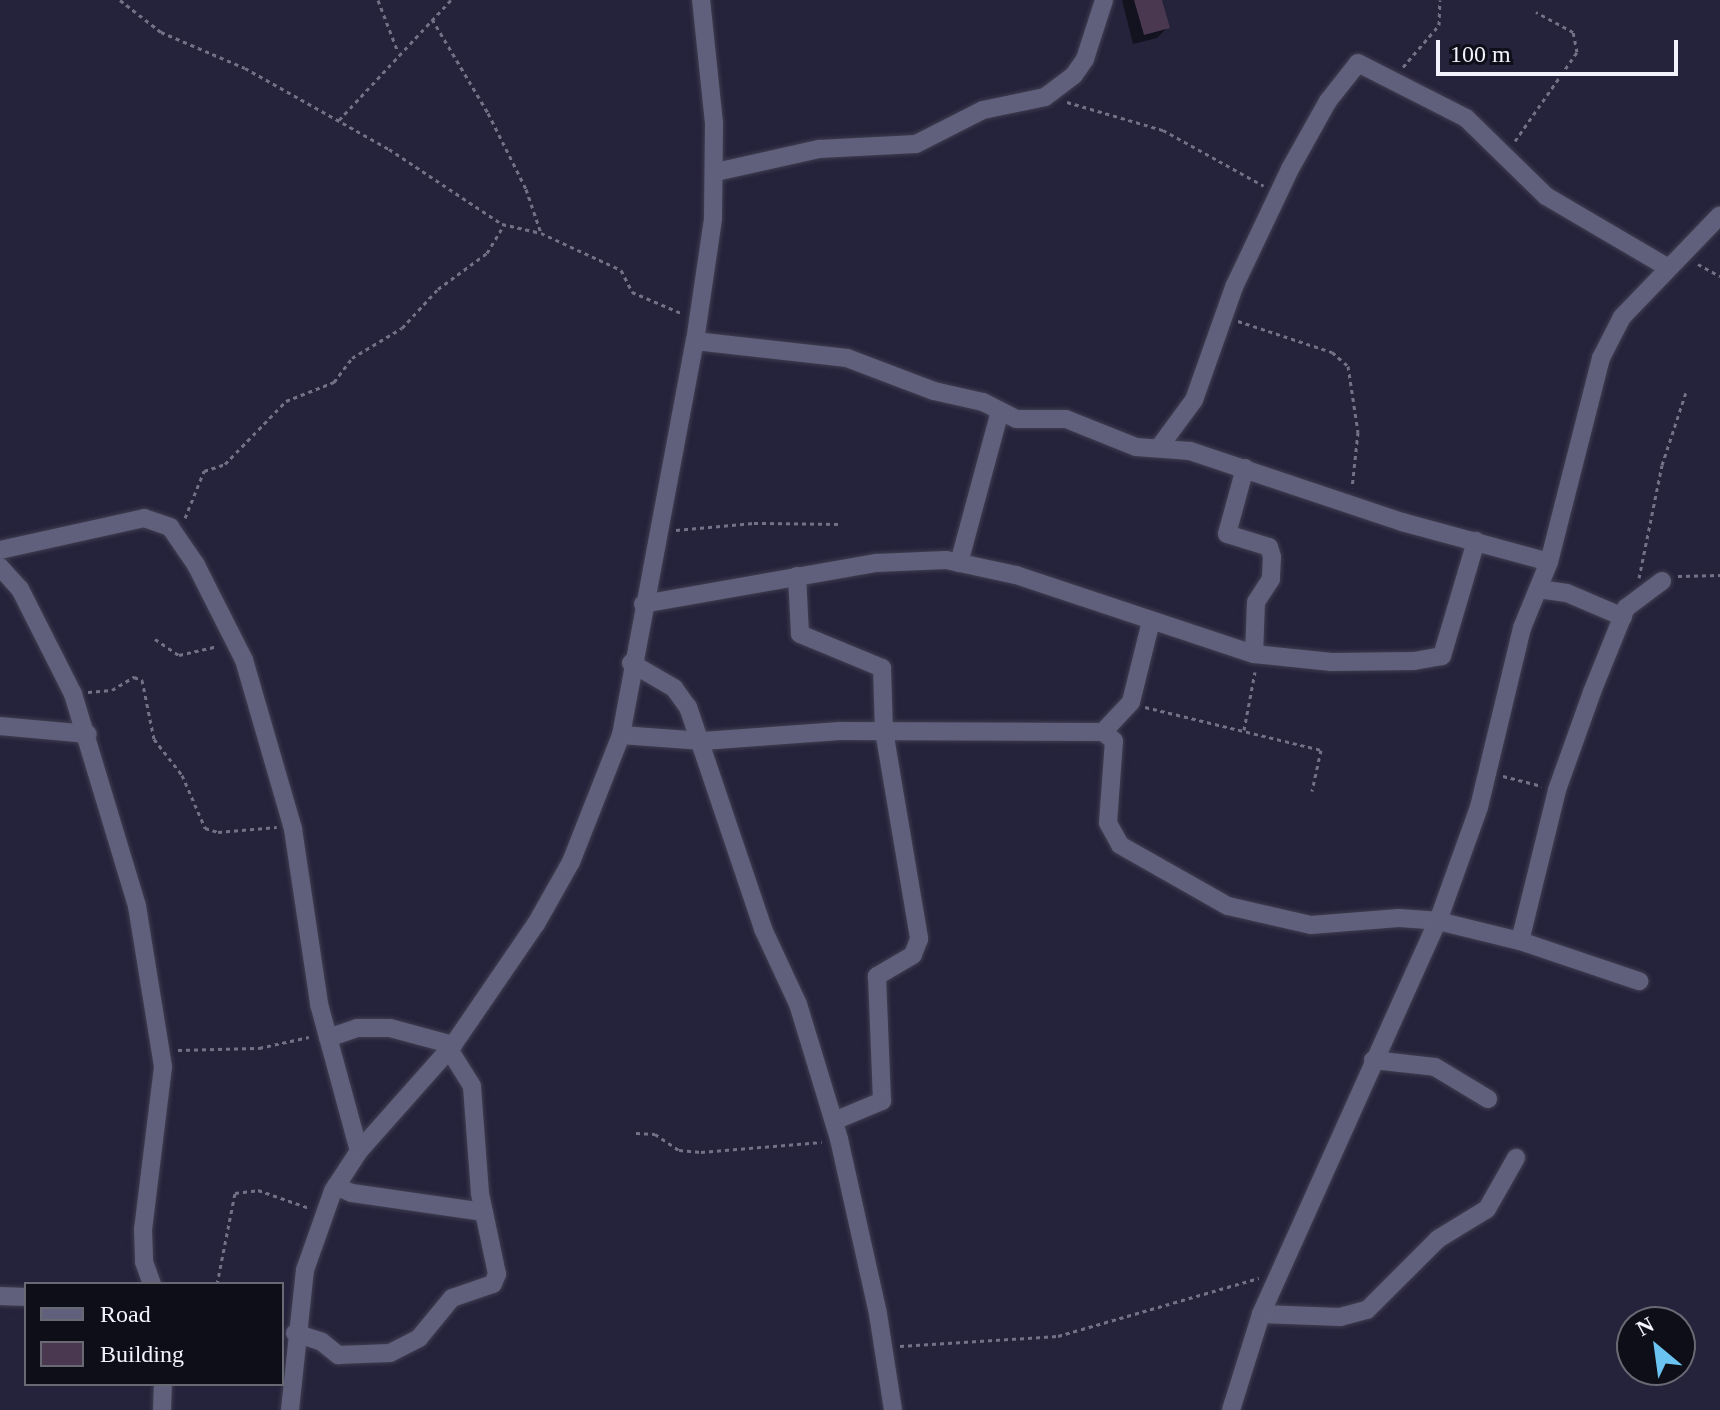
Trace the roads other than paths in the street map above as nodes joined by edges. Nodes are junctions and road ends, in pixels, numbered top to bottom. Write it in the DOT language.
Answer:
graph roads {
  1 [pos="701,0"];
  2 [pos="1104,0"];
  3 [pos="716,172"];
  4 [pos="1720,215"];
  5 [pos="1667,267"];
  6 [pos="697,332"];
  7 [pos="1000,411"];
  8 [pos="1160,446"];
  9 [pos="1245,468"];
  10 [pos="1476,541"];
  11 [pos="9,548"];
  12 [pos="1549,562"];
  13 [pos="959,563"];
  14 [pos="5,571"];
  15 [pos="797,576"];
  16 [pos="1662,581"];
  17 [pos="1538,589"];
  18 [pos="643,604"];
  19 [pos="1623,617"];
  20 [pos="1151,621"];
  21 [pos="1254,654"];
  22 [pos="631,663"];
  23 [pos="0,726"];
  24 [pos="884,731"];
  25 [pos="1103,732"];
  26 [pos="88,734"];
  27 [pos="621,735"];
  28 [pos="703,741"];
  29 [pos="1438,921"];
  30 [pos="1520,941"];
  31 [pos="1639,981"];
  32 [pos="328,1036"];
  33 [pos="451,1047"];
  34 [pos="1373,1060"];
  35 [pos="1488,1099"];
  36 [pos="836,1130"];
  37 [pos="359,1151"];
  38 [pos="1516,1158"];
  39 [pos="336,1186"];
  40 [pos="484,1212"];
  41 [pos="151,1282"];
  42 [pos="0,1296"];
  43 [pos="24,1297"];
  44 [pos="291,1303"];
  45 [pos="1261,1314"];
  46 [pos="295,1333"];
  47 [pos="163,1386"];
  48 [pos="162,1410"];
  49 [pos="290,1410"];
  50 [pos="893,1410"];
  51 [pos="1231,1410"];
  1 -- 3 [label="street"];
  2 -- 3 [label="street"];
  3 -- 6 [label="street"];
  4 -- 5 [label="street"];
  5 -- 8 [label="street"];
  5 -- 12 [label="street"];
  6 -- 7 [label="street"];
  6 -- 18 [label="street"];
  7 -- 8 [label="street"];
  7 -- 13 [label="street"];
  8 -- 9 [label="street"];
  9 -- 10 [label="street"];
  9 -- 21 [label="street"];
  10 -- 12 [label="street"];
  10 -- 21 [label="street"];
  11 -- 14 [label="street"];
  11 -- 32 [label="street"];
  12 -- 17 [label="street"];
  13 -- 15 [label="street"];
  13 -- 20 [label="street"];
  14 -- 26 [label="street"];
  15 -- 18 [label="street"];
  15 -- 24 [label="street"];
  16 -- 19 [label="street"];
  17 -- 19 [label="street"];
  17 -- 29 [label="street"];
  18 -- 22 [label="street"];
  19 -- 30 [label="street"];
  20 -- 21 [label="street"];
  20 -- 25 [label="street"];
  22 -- 27 [label="street"];
  22 -- 28 [label="street"];
  23 -- 26 [label="street"];
  24 -- 25 [label="street"];
  24 -- 28 [label="street"];
  24 -- 36 [label="street"];
  25 -- 29 [label="street"];
  26 -- 41 [label="street"];
  27 -- 28 [label="street"];
  27 -- 33 [label="street"];
  28 -- 36 [label="street"];
  29 -- 30 [label="street"];
  29 -- 34 [label="street"];
  30 -- 31 [label="street"];
  32 -- 33 [label="street"];
  32 -- 37 [label="street"];
  33 -- 37 [label="street"];
  33 -- 40 [label="street"];
  34 -- 35 [label="street"];
  34 -- 45 [label="street"];
  36 -- 50 [label="street"];
  37 -- 39 [label="street"];
  38 -- 45 [label="street"];
  39 -- 40 [label="street"];
  39 -- 44 [label="street"];
  40 -- 46 [label="street"];
  42 -- 43 [label="street"];
  44 -- 46 [label="street"];
  45 -- 51 [label="street"];
  46 -- 49 [label="street"];
  47 -- 48 [label="street"];
}
